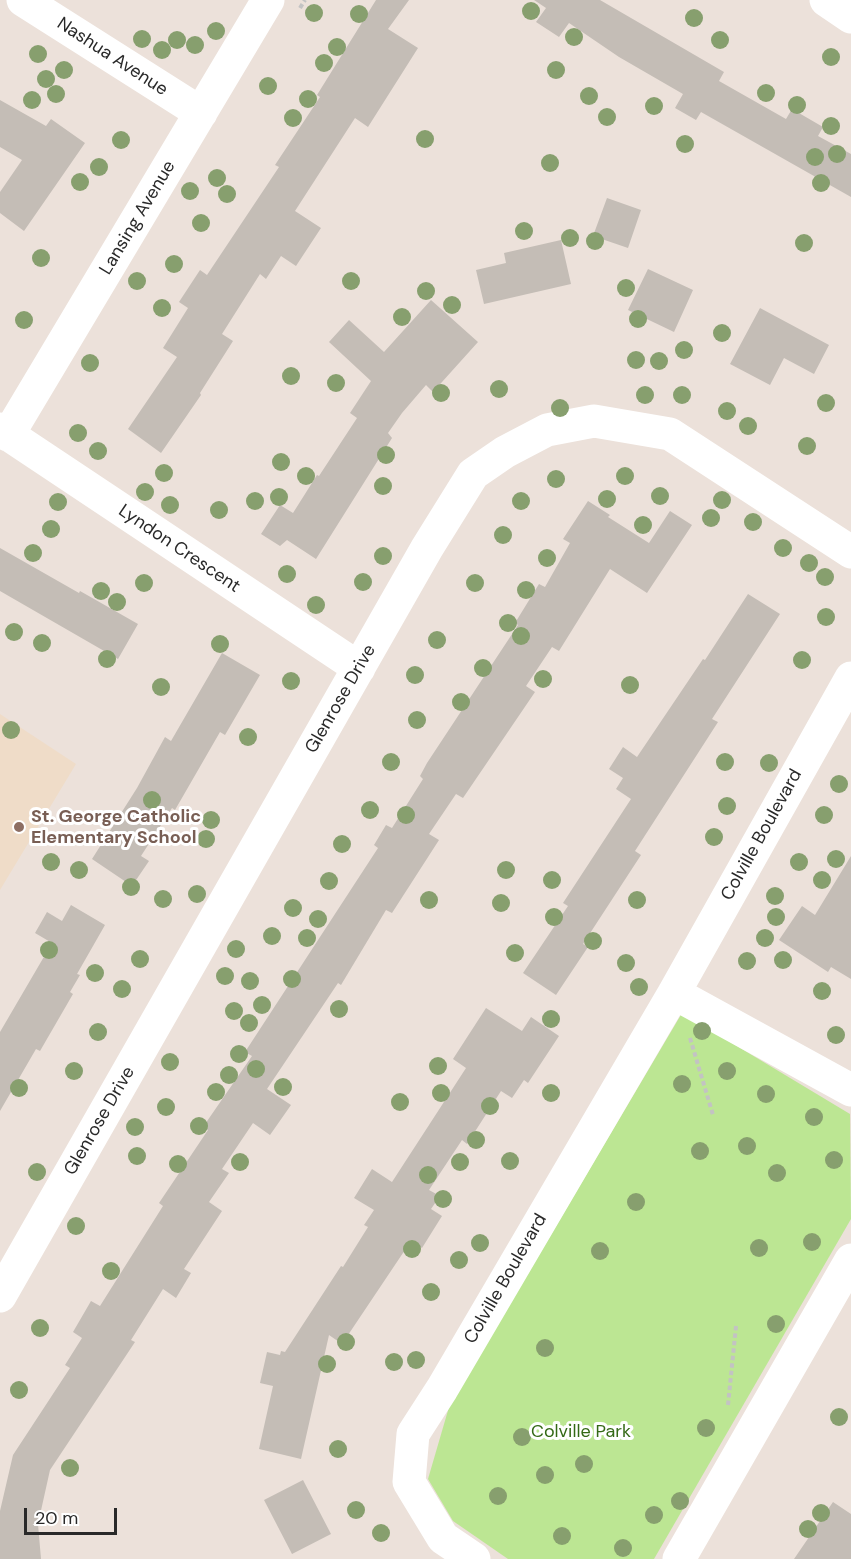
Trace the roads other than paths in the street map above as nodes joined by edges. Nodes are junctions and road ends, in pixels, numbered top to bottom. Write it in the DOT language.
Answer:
graph roads {
  1 [pos="23,0"];
  2 [pos="268,0"];
  3 [pos="826,0"];
  4 [pos="851,17"];
  5 [pos="201,113"];
  6 [pos="4,432"];
  7 [pos="851,552"];
  8 [pos="359,668"];
  9 [pos="851,678"];
  10 [pos="674,993"];
  11 [pos="851,1090"];
  12 [pos="851,1260"];
  13 [pos="0,1296"];
  14 [pos="474,1559"];
  15 [pos="679,1559"];
  1 -- 5 [label="street, Nashua Avenue"];
  2 -- 5 [label="street, Lansing Avenue"];
  3 -- 4 [label="street"];
  5 -- 6 [label="street, Lansing Avenue"];
  6 -- 8 [label="street, Lyndon Crescent"];
  7 -- 8 [label="street, Glenrose Drive"];
  8 -- 13 [label="street, Glenrose Drive"];
  9 -- 10 [label="street, Colville Boulevard"];
  10 -- 11 [label="street"];
  10 -- 14 [label="street, Colville Boulevard"];
  12 -- 15 [label="street"];
}
